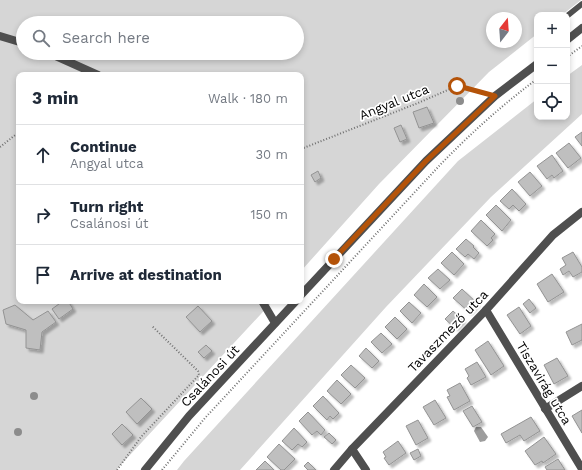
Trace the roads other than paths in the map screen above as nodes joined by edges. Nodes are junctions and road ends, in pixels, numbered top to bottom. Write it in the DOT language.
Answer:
graph roads {
  1 [pos="582,4"];
  2 [pos="570,14"];
  3 [pos="582,28"];
  4 [pos="0,36"];
  5 [pos="570,38"];
  6 [pos="16,41"];
  7 [pos="64,60"];
  8 [pos="534,66"];
  9 [pos="91,72"];
  10 [pos="582,212"];
  11 [pos="304,292"];
  12 [pos="264,304"];
  13 [pos="293,304"];
  14 [pos="486,310"];
  15 [pos="276,323"];
  16 [pos="582,386"];
  17 [pos="545,408"];
  18 [pos="352,449"];
  19 [pos="582,469"];
  20 [pos="145,470"];
  21 [pos="334,470"];
  22 [pos="366,470"];
  1 -- 2 [label="lane"];
  3 -- 5 [label="street"];
  4 -- 6 [label="street"];
  7 -- 9 [label="street"];
  8 -- 11 [label="street"];
  10 -- 14 [label="street, Tavaszmező utca"];
  12 -- 15 [label="street"];
  13 -- 15 [label="street, Csalánosi út"];
  14 -- 17 [label="street, Tiszavirág utca"];
  14 -- 18 [label="street, Tavaszmező utca"];
  15 -- 20 [label="street, Csalánosi út"];
  16 -- 17 [label="street"];
  17 -- 19 [label="street, Tiszavirág utca"];
  18 -- 21 [label="street, Tavaszmező utca"];
  18 -- 22 [label="street"];
}
